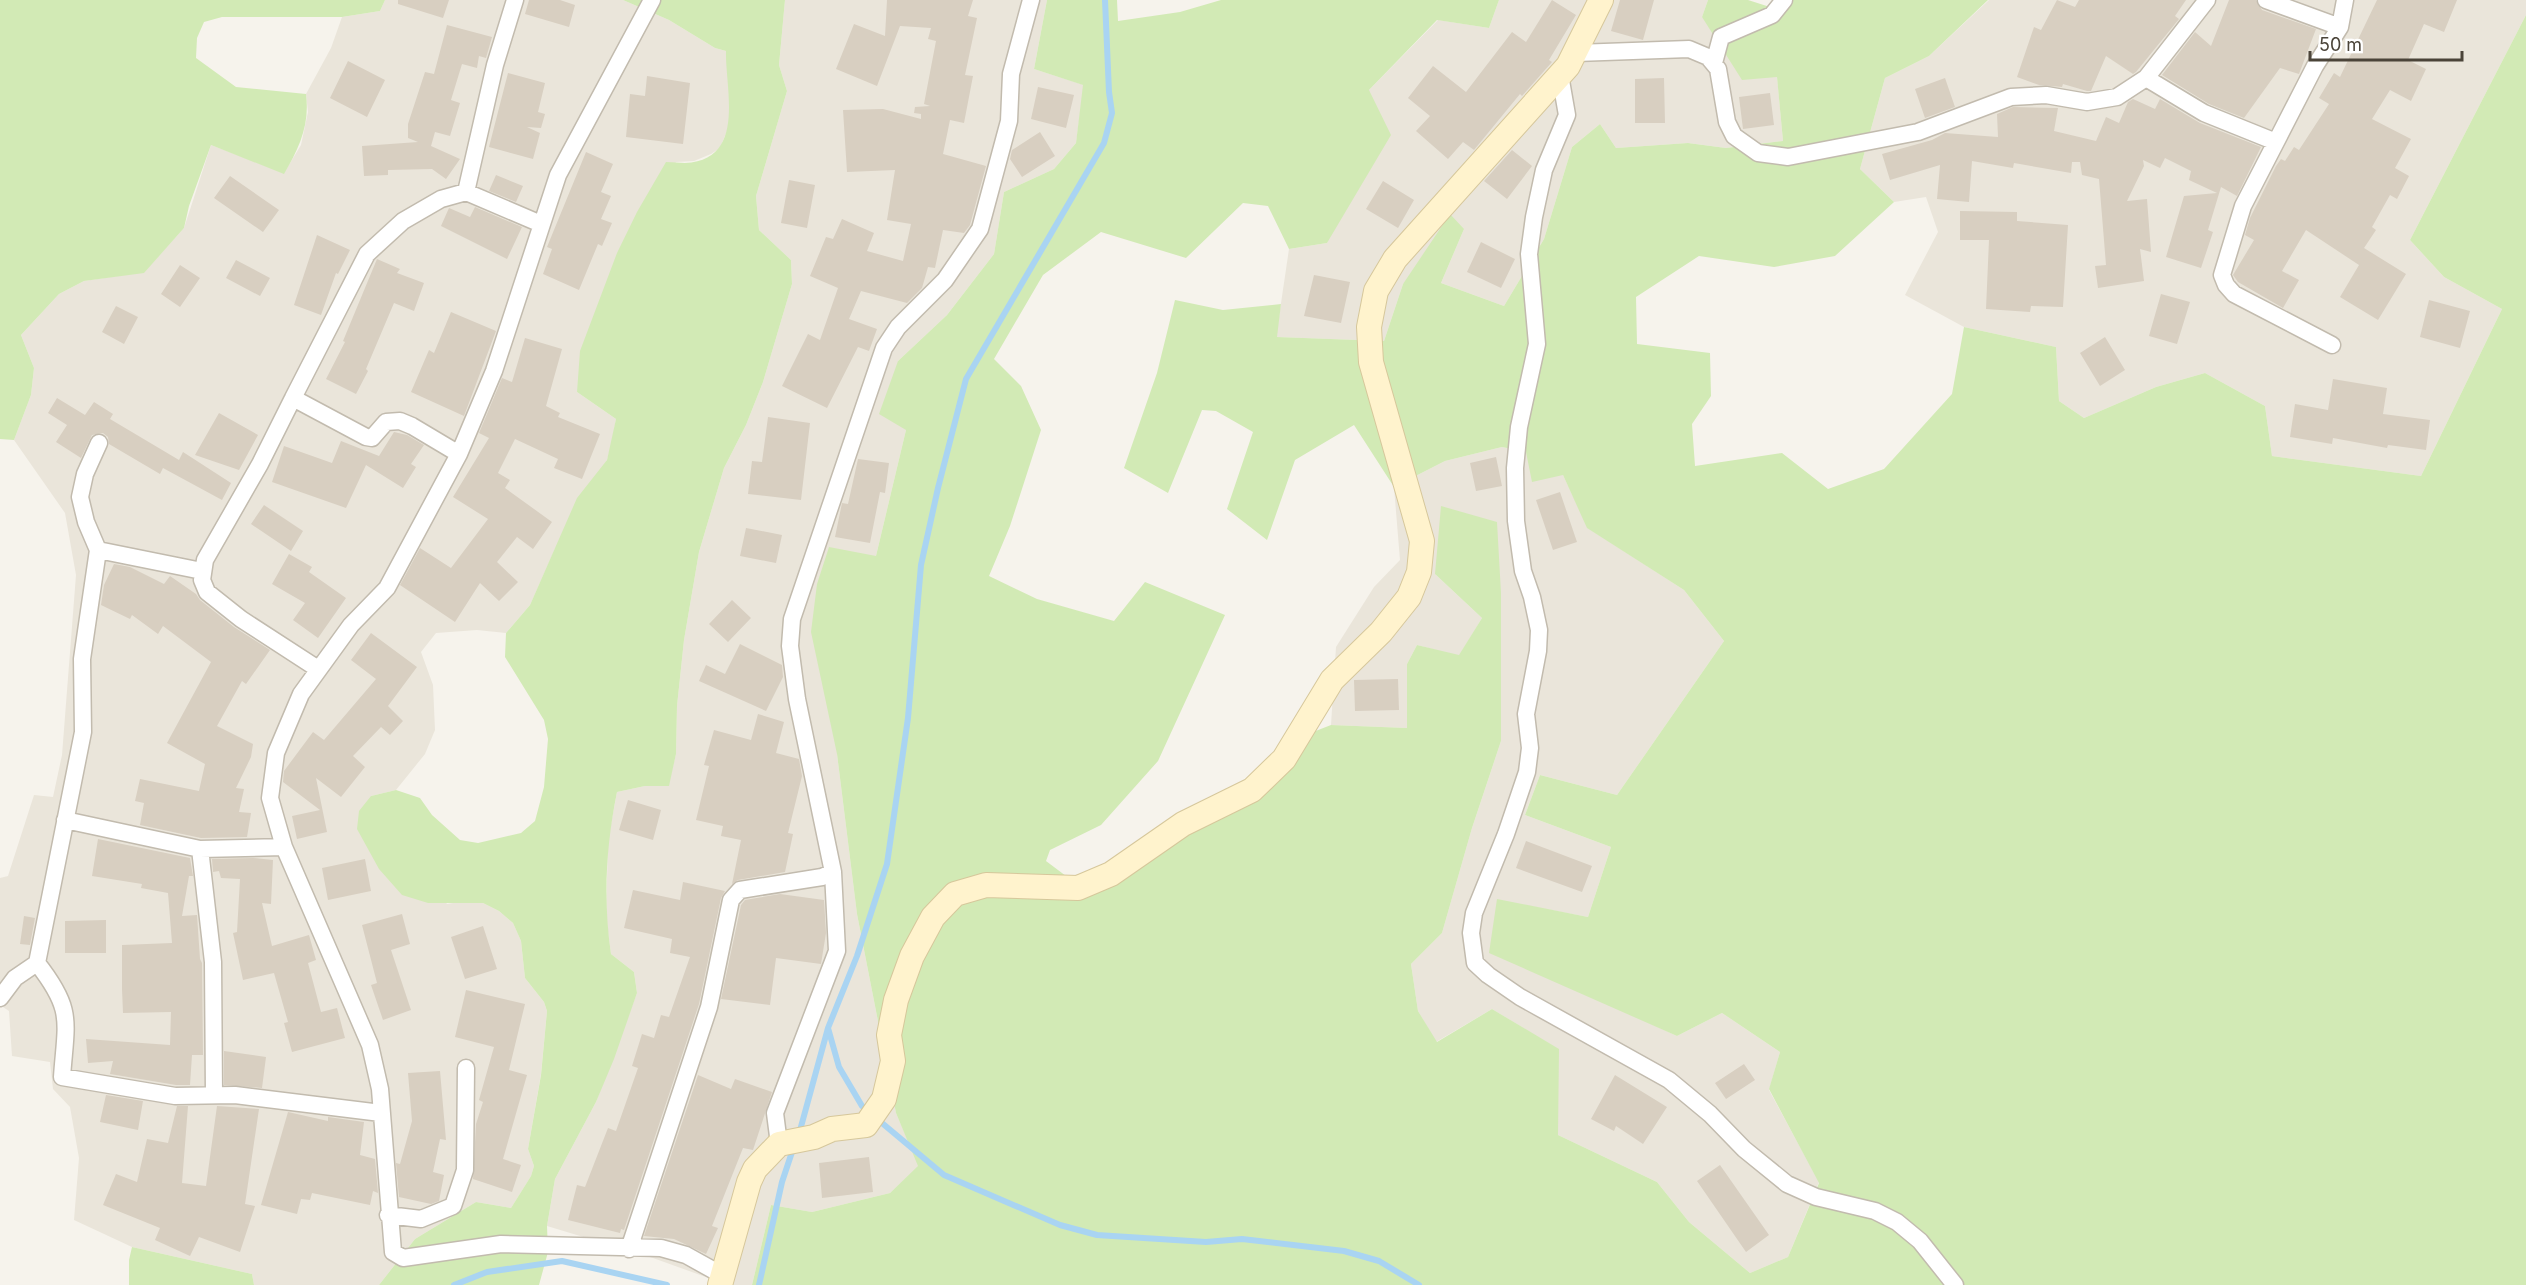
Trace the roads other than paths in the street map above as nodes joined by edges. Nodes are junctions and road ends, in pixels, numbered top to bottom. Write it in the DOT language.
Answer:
graph roads {
  1 [pos="515,0"];
  2 [pos="652,0"];
  3 [pos="1031,0"];
  4 [pos="1601,0"];
  5 [pos="1784,0"];
  6 [pos="2207,0"];
  7 [pos="2266,0"];
  8 [pos="2345,0"];
  9 [pos="2340,27"];
  10 [pos="1576,53"];
  11 [pos="1714,63"];
  12 [pos="1560,75"];
  13 [pos="2146,78"];
  14 [pos="2276,142"];
  15 [pos="466,192"];
  16 [pos="541,224"];
  17 [pos="2332,345"];
  18 [pos="293,398"];
  19 [pos="99,443"];
  20 [pos="459,454"];
  21 [pos="98,550"];
  22 [pos="202,572"];
  23 [pos="318,669"];
  24 [pos="65,820"];
  25 [pos="284,847"];
  26 [pos="200,849"];
  27 [pos="833,872"];
  28 [pos="37,963"];
  29 [pos="0,998"];
  30 [pos="466,1068"];
  31 [pos="214,1095"];
  32 [pos="381,1113"];
  33 [pos="779,1144"];
  34 [pos="388,1215"];
  35 [pos="629,1249"];
  36 [pos="721,1280"];
  37 [pos="1955,1285"];
  1 -- 15 [label="street"];
  2 -- 16 [label="street"];
  3 -- 27 [label="street"];
  4 -- 10 [label="street"];
  5 -- 11 [label="street"];
  6 -- 13 [label="street"];
  7 -- 9 [label="street"];
  8 -- 9 [label="street"];
  9 -- 14 [label="street"];
  10 -- 11 [label="street"];
  10 -- 12 [label="street"];
  11 -- 13 [label="street"];
  12 -- 33 [label="street"];
  12 -- 37 [label="street"];
  13 -- 14 [label="street"];
  14 -- 17 [label="street"];
  15 -- 16 [label="street"];
  15 -- 18 [label="street"];
  16 -- 20 [label="street"];
  18 -- 20 [label="street"];
  18 -- 22 [label="street"];
  19 -- 21 [label="street"];
  20 -- 23 [label="street"];
  21 -- 22 [label="street"];
  21 -- 24 [label="street"];
  22 -- 23 [label="street"];
  23 -- 25 [label="street"];
  24 -- 26 [label="street"];
  24 -- 28 [label="street"];
  25 -- 26 [label="street"];
  25 -- 32 [label="street"];
  26 -- 31 [label="street"];
  27 -- 33 [label="street"];
  27 -- 35 [label="street"];
  28 -- 29 [label="street"];
  28 -- 31 [label="street"];
  30 -- 34 [label="street"];
  31 -- 32 [label="street"];
  32 -- 34 [label="street"];
  33 -- 36 [label="street"];
  34 -- 35 [label="street"];
  35 -- 36 [label="street"];
}
